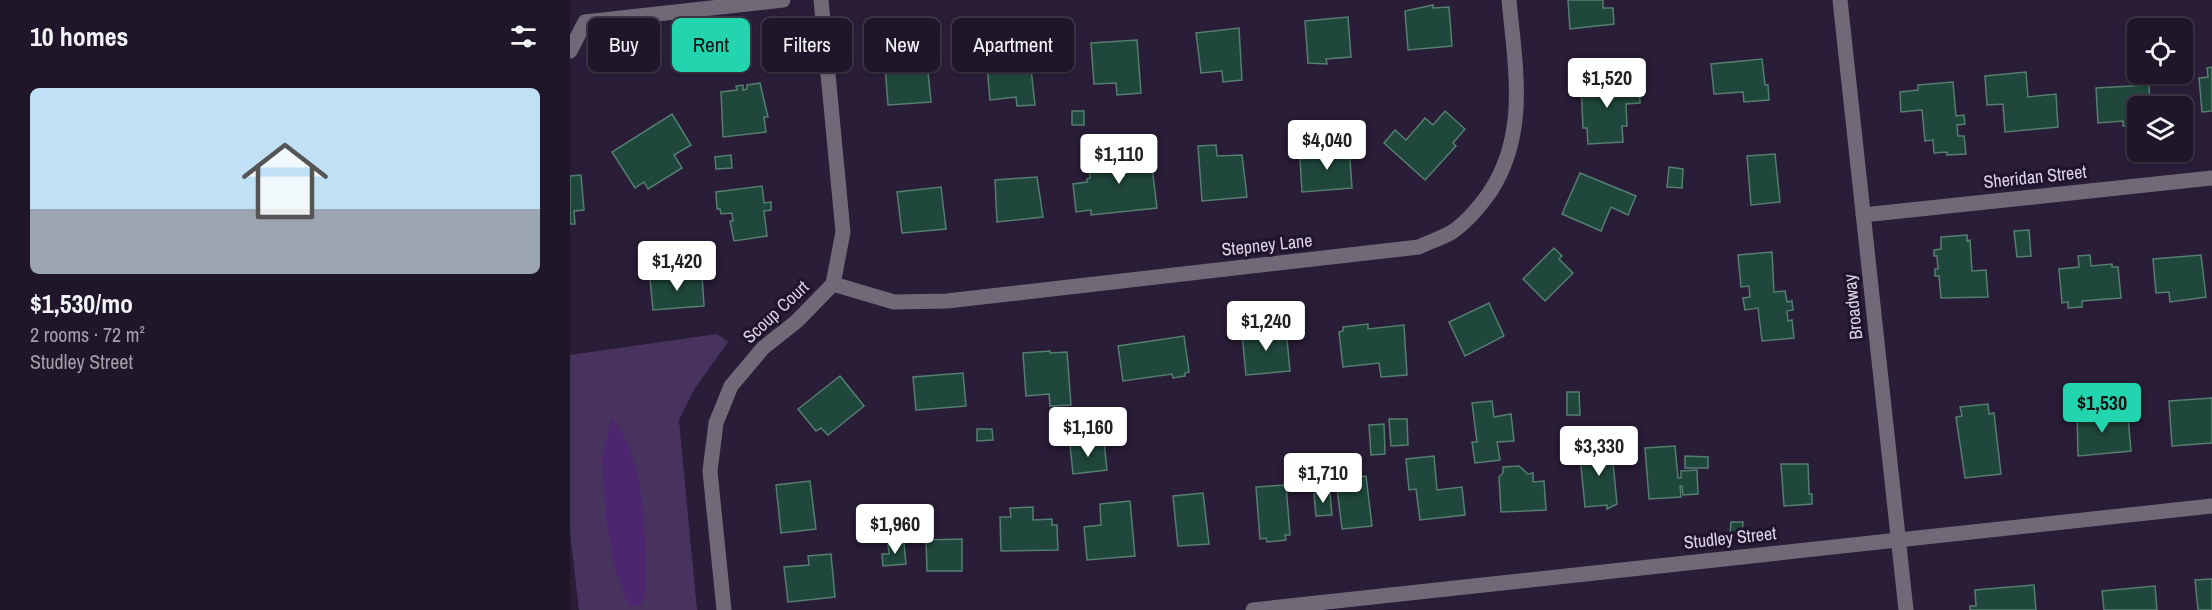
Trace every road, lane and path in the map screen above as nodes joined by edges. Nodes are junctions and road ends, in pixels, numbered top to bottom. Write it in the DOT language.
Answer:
graph roads {
  1 [pos="783,0"];
  2 [pos="821,0"];
  3 [pos="1509,0"];
  4 [pos="1839,0"];
  5 [pos="570,51"];
  6 [pos="2212,178"];
  7 [pos="1863,215"];
  8 [pos="833,285"];
  9 [pos="2212,506"];
  10 [pos="1898,539"];
  11 [pos="723,610"];
  12 [pos="1253,610"];
  13 [pos="1906,610"];
  1 -- 5 [label="street"];
  2 -- 8 [label="street, Scoup Court"];
  3 -- 8 [label="street, Stepney Lane"];
  4 -- 7 [label="street, Broadway"];
  6 -- 7 [label="street, Sheridan Street"];
  7 -- 10 [label="street, Broadway"];
  8 -- 11 [label="street, Scoup Court"];
  9 -- 10 [label="street, Studley Street"];
  10 -- 12 [label="street, Studley Street"];
  10 -- 13 [label="street, Broadway"];
}
